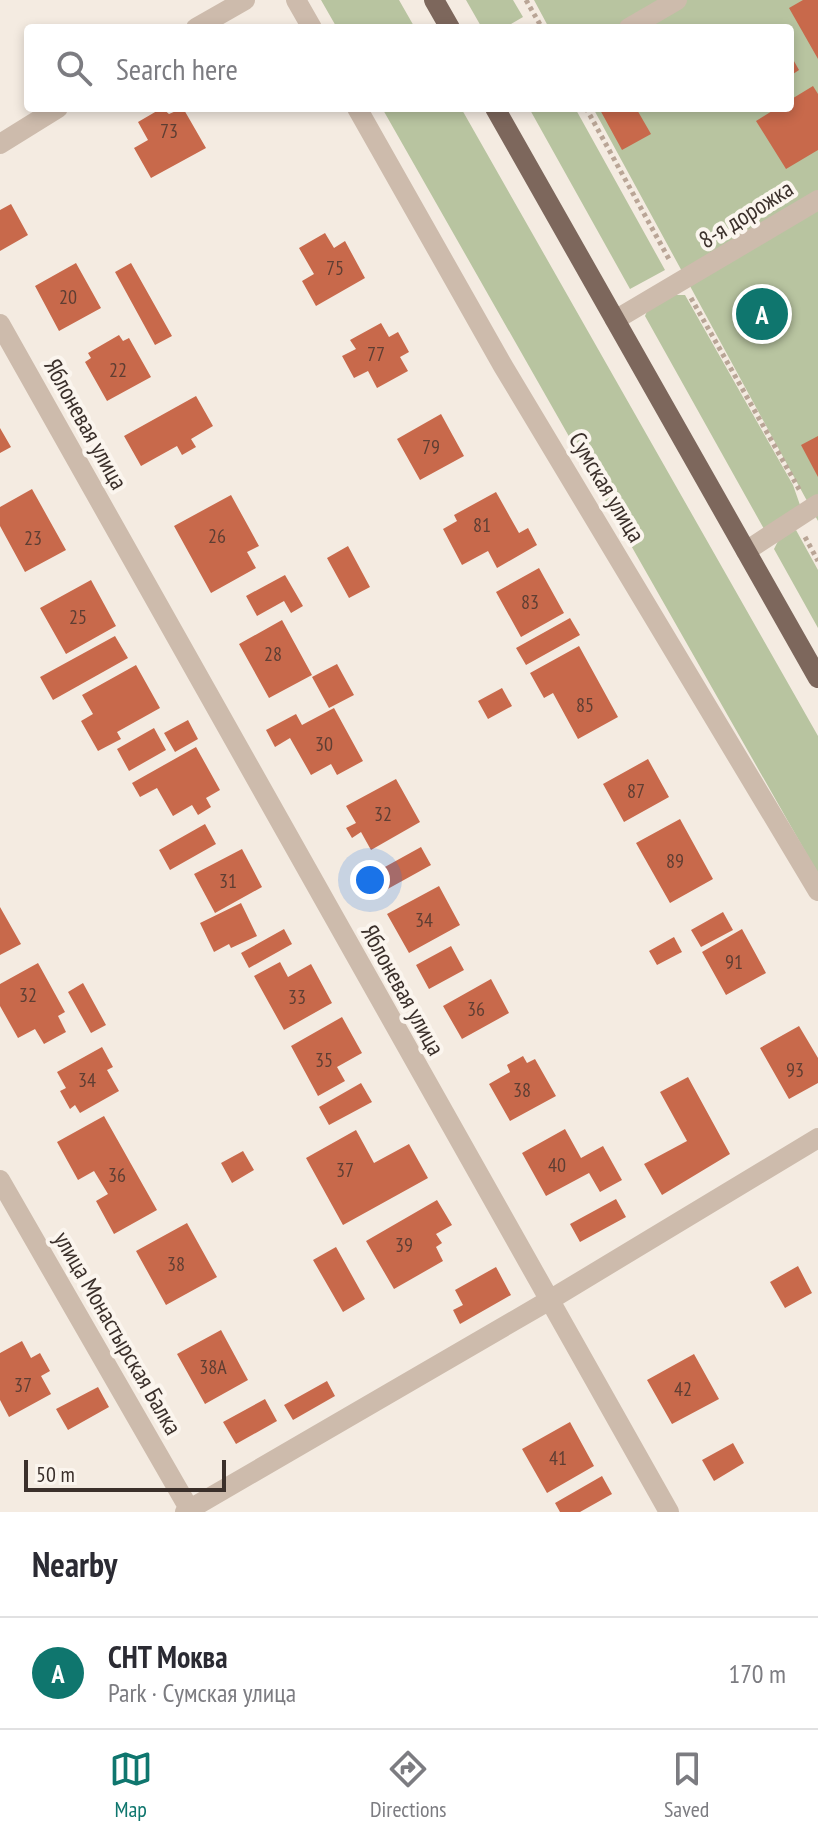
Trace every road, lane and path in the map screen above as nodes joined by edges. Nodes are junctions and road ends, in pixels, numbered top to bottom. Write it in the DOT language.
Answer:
graph roads {
  1 [pos="245,0"];
  2 [pos="296,0"];
  3 [pos="434,0"];
  4 [pos="526,0"];
  5 [pos="677,0"];
  6 [pos="203,24"];
  7 [pos="310,24"];
  8 [pos="448,24"];
  9 [pos="540,24"];
  10 [pos="636,24"];
  11 [pos="52,112"];
  12 [pos="359,112"];
  13 [pos="497,112"];
  14 [pos="588,112"];
  15 [pos="0,144"];
  16 [pos="818,200"];
  17 [pos="681,281"];
  18 [pos="615,320"];
  19 [pos="0,324"];
  20 [pos="818,504"];
  21 [pos="796,521"];
  22 [pos="746,551"];
  23 [pos="818,561"];
  24 [pos="818,678"];
  25 [pos="818,891"];
  26 [pos="818,1138"];
  27 [pos="0,1180"];
  28 [pos="548,1301"];
  29 [pos="188,1511"];
  30 [pos="669,1512"];
  1 -- 6 [label="street"];
  2 -- 7 [label="street"];
  3 -- 8 [label="main road"];
  4 -- 9 [label="path"];
  5 -- 10 [label="street"];
  11 -- 15 [label="street"];
  12 -- 25 [label="street, Сумская улица"];
  13 -- 18 [label="main road"];
  14 -- 17 [label="path"];
  16 -- 17 [label="street, 8-я дорожка"];
  17 -- 18 [label="street, 8-я дорожка"];
  17 -- 21 [label="path"];
  18 -- 22 [label="main road"];
  19 -- 28 [label="street, Яблоневая улица"];
  20 -- 21 [label="street"];
  21 -- 22 [label="street"];
  21 -- 23 [label="path"];
  22 -- 24 [label="main road"];
  26 -- 28 [label="street"];
  27 -- 29 [label="street, улица Монастырская Балка"];
  28 -- 29 [label="street"];
  28 -- 30 [label="street, Яблоневая улица"];
}
